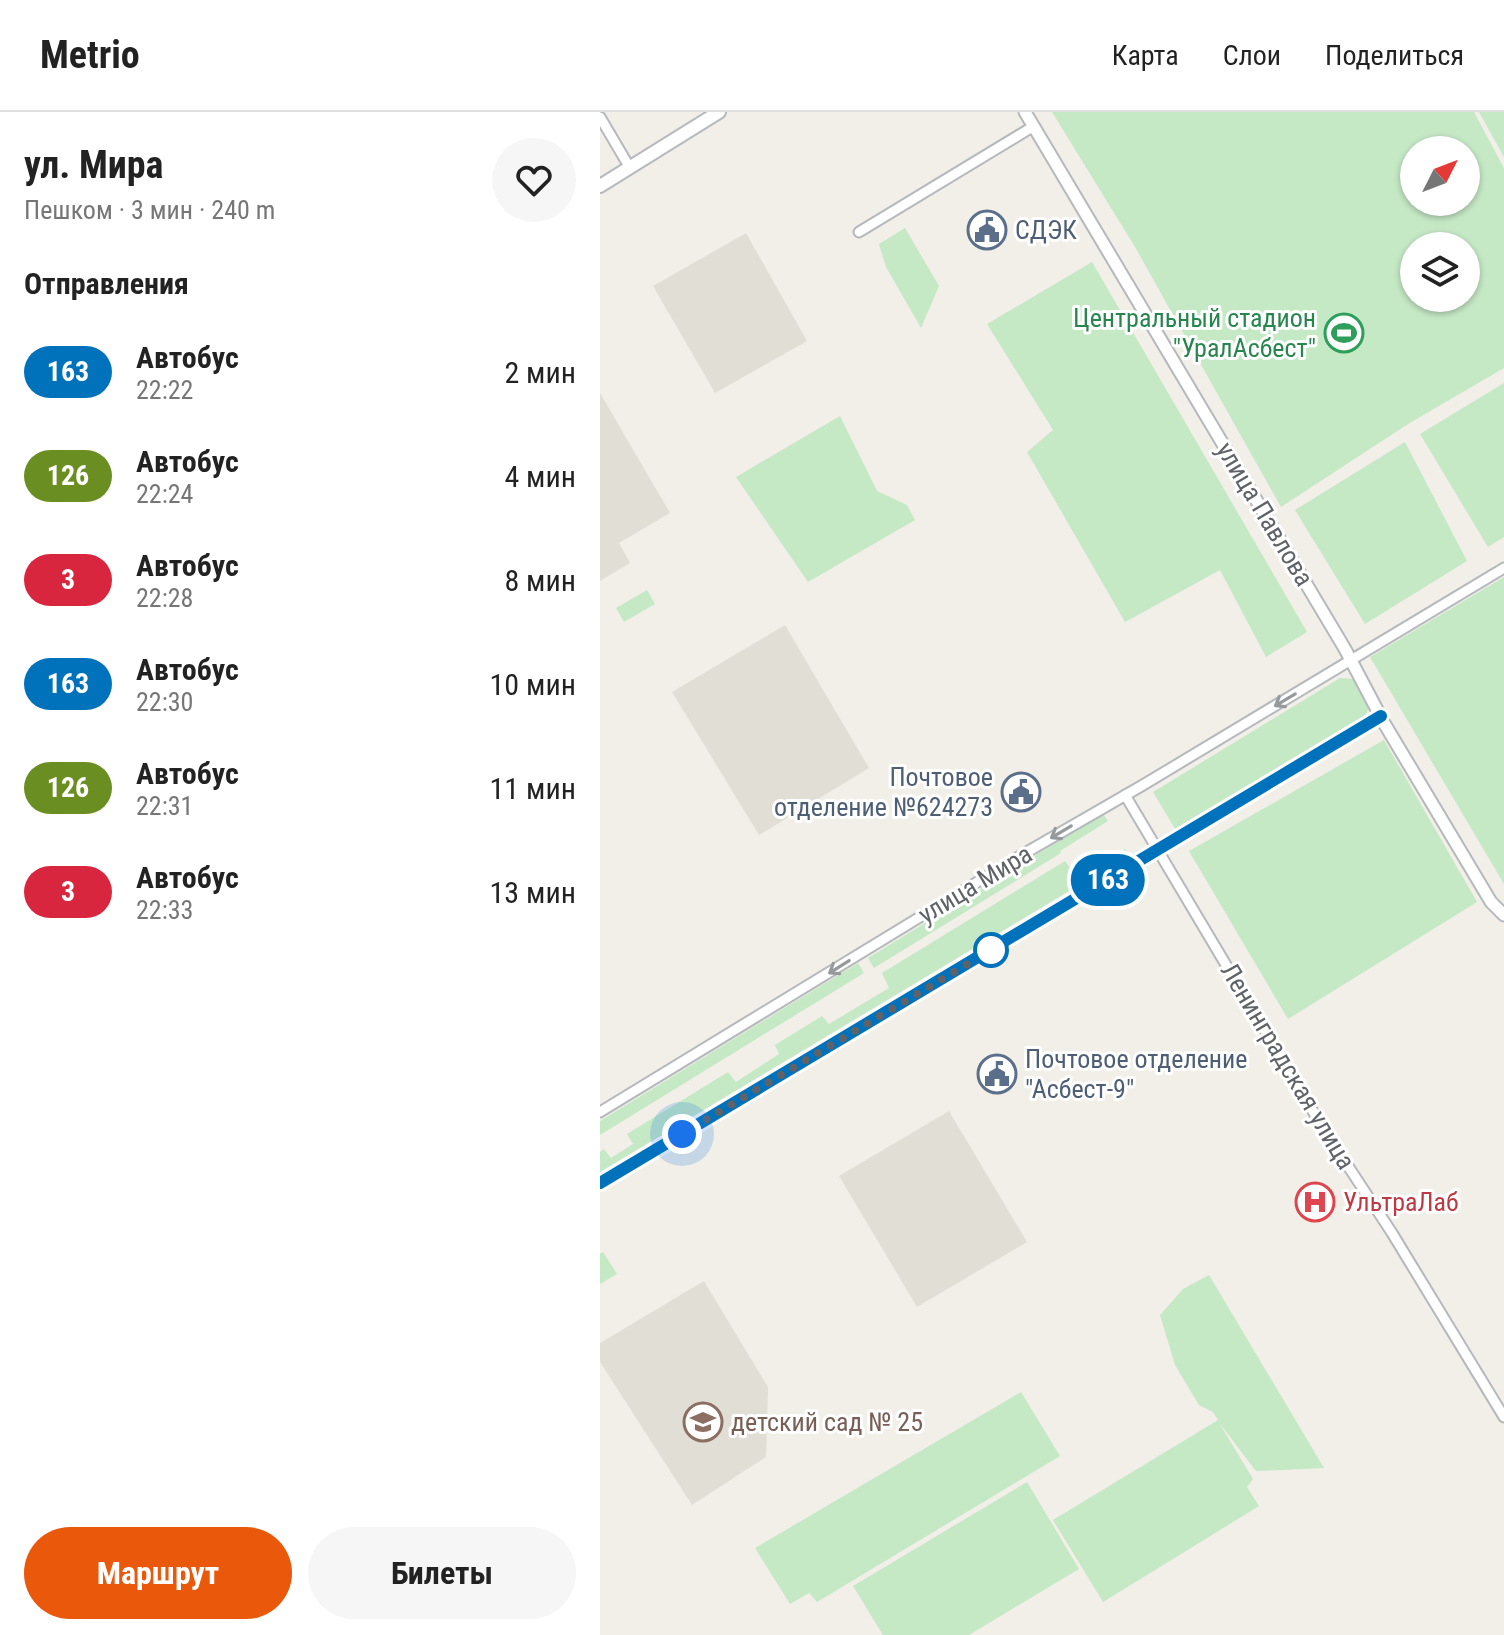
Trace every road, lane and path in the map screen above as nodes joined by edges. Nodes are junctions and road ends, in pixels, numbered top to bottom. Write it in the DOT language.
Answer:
graph roads {
  1 [pos="719,112"];
  2 [pos="1025,112"];
  3 [pos="600,117"];
  4 [pos="1034,126"];
  5 [pos="630,168"];
  6 [pos="600,186"];
  7 [pos="859,232"];
  8 [pos="1504,568"];
  9 [pos="1352,660"];
  10 [pos="1381,716"];
  11 [pos="1125,795"];
  12 [pos="1158,850"];
  13 [pos="1504,915"];
  14 [pos="600,1112"];
  15 [pos="600,1183"];
  16 [pos="1504,1417"];
  1 -- 5 [label="main road"];
  2 -- 4 [label="street, улица Павлова"];
  3 -- 5 [label="street"];
  4 -- 7 [label="street"];
  4 -- 9 [label="street, улица Павлова"];
  5 -- 6 [label="main road"];
  8 -- 9 [label="street, улица Мира"];
  9 -- 10 [label="street, улица Павлова"];
  9 -- 11 [label="street, улица Мира, one-way"];
  10 -- 12 [label="street"];
  10 -- 13 [label="street, улица Павлова"];
  11 -- 12 [label="street, Ленинградская улица"];
  11 -- 14 [label="street, улица Мира, one-way"];
  12 -- 15 [label="street"];
  12 -- 16 [label="street, Ленинградская улица"];
}
